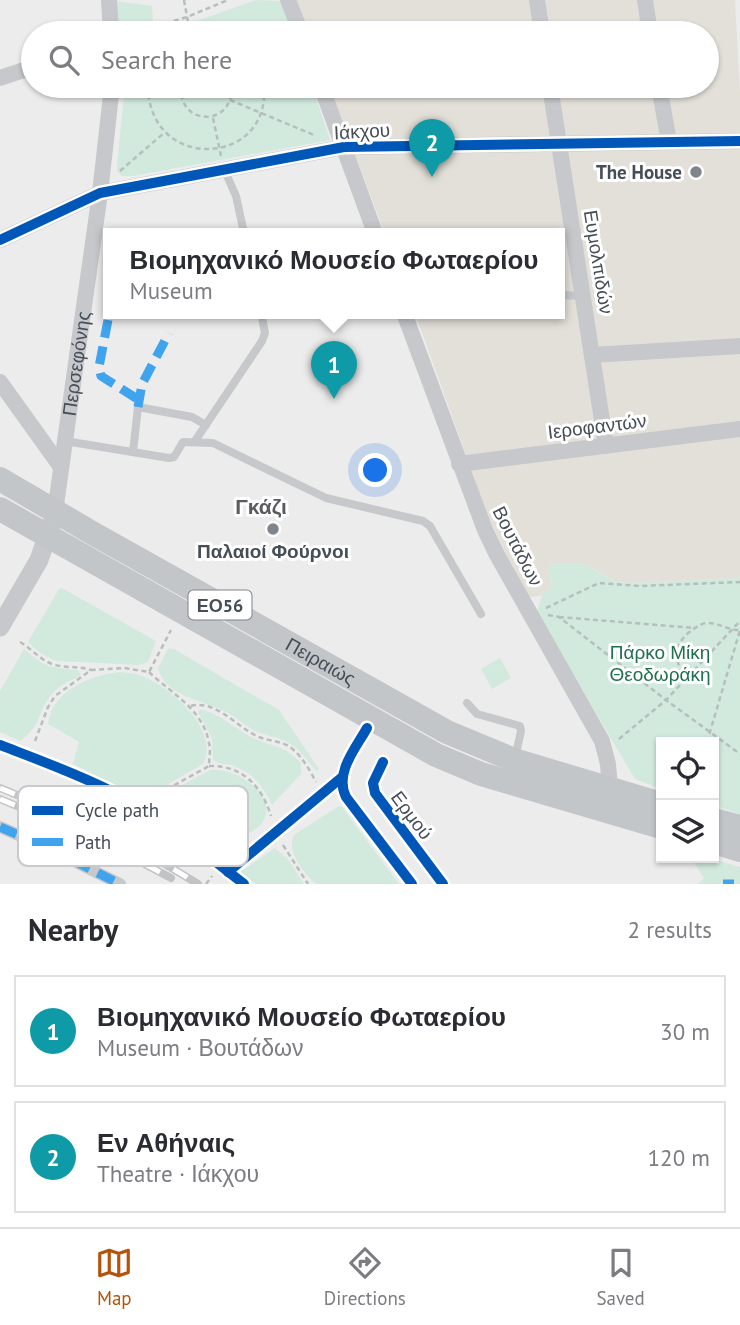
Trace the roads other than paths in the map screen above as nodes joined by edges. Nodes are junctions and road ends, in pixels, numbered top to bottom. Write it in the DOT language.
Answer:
graph roads {
  1 [pos="109,0"];
  2 [pos="288,0"];
  3 [pos="537,0"];
  4 [pos="645,0"];
  5 [pos="110,21"];
  6 [pos="296,21"];
  7 [pos="540,21"];
  8 [pos="648,21"];
  9 [pos="21,71"];
  10 [pos="0,78"];
  11 [pos="111,98"];
  12 [pos="326,98"];
  13 [pos="552,98"];
  14 [pos="661,98"];
  15 [pos="740,141"];
  16 [pos="669,142"];
  17 [pos="559,144"];
  18 [pos="344,147"];
  19 [pos="224,169"];
  20 [pos="100,192"];
  21 [pos="243,228"];
  22 [pos="373,228"];
  23 [pos="0,240"];
  24 [pos="565,295"];
  25 [pos="583,296"];
  26 [pos="262,319"];
  27 [pos="406,319"];
  28 [pos="740,346"];
  29 [pos="592,355"];
  30 [pos="0,382"];
  31 [pos="206,425"];
  32 [pos="740,429"];
  33 [pos="65,441"];
  34 [pos="195,441"];
  35 [pos="606,446"];
  36 [pos="133,452"];
  37 [pos="460,464"];
  38 [pos="61,467"];
  39 [pos="0,479"];
  40 [pos="0,509"];
  41 [pos="55,512"];
  42 [pos="49,536"];
  43 [pos="481,614"];
  44 [pos="0,627"];
  45 [pos="467,704"];
  46 [pos="372,720"];
  47 [pos="0,745"];
  48 [pos="514,760"];
  49 [pos="383,762"];
  50 [pos="341,778"];
  51 [pos="99,786"];
  52 [pos="610,788"];
  53 [pos="656,802"];
  54 [pos="719,821"];
  55 [pos="656,826"];
  56 [pos="0,827"];
  57 [pos="740,827"];
  58 [pos="18,835"];
  59 [pos="411,842"];
  60 [pos="719,844"];
  61 [pos="740,850"];
  62 [pos="248,856"];
  63 [pos="391,856"];
  64 [pos="84,866"];
  65 [pos="221,866"];
  66 [pos="236,866"];
  67 [pos="229,872"];
  68 [pos="120,884"];
  69 [pos="244,884"];
  70 [pos="412,884"];
  71 [pos="443,884"];
  1 -- 5 [label="street"];
  2 -- 6 [label="street"];
  3 -- 7 [label="street"];
  4 -- 8 [label="street"];
  9 -- 10 [label="street"];
  11 -- 20 [label="street, Περσεφόνης"];
  12 -- 18 [label="street"];
  13 -- 17 [label="street, Ευμολπιδών"];
  14 -- 16 [label="street"];
  15 -- 16 [label="street, Ιάκχου"];
  16 -- 17 [label="street, Ιάκχου"];
  17 -- 18 [label="street, Ιάκχου"];
  17 -- 25 [label="street, Ευμολπιδών"];
  18 -- 19 [label="street, Ιάκχου"];
  18 -- 22 [label="street"];
  19 -- 20 [label="street, Ιάκχου"];
  19 -- 21 [label="lane"];
  20 -- 23 [label="street, Ιάκχου"];
  20 -- 33 [label="street, Περσεφόνης"];
  24 -- 25 [label="lane"];
  25 -- 29 [label="street, Ευμολπιδών"];
  26 -- 31 [label="lane"];
  27 -- 37 [label="street, Βουτάδων"];
  28 -- 29 [label="street"];
  29 -- 35 [label="street, Ευμολπιδών"];
  30 -- 38 [label="street"];
  31 -- 34 [label="lane"];
  31 -- 36 [label="lane"];
  32 -- 35 [label="street, Ιεροφαντών"];
  33 -- 36 [label="lane"];
  33 -- 38 [label="street, Περσεφόνης"];
  34 -- 36 [label="lane"];
  34 -- 43 [label="lane"];
  35 -- 37 [label="street, Ιεροφαντών"];
  37 -- 52 [label="street, Βουτάδων"];
  38 -- 41 [label="street, Περσεφόνης"];
  39 -- 41 [label="main road, Πειραιώς / ΕΟ56"];
  40 -- 42 [label="main road, Πειραιώς / ΕΟ56"];
  41 -- 42 [label="street, Περσεφόνης"];
  41 -- 48 [label="main road, Πειραιώς / ΕΟ56"];
  42 -- 44 [label="street, Περσεφόνης"];
  42 -- 46 [label="main road, Πειραιώς / ΕΟ56"];
  45 -- 48 [label="lane"];
  46 -- 50 [label="street"];
  46 -- 55 [label="main road, Πειραιώς / ΕΟ56"];
  47 -- 51 [label="street"];
  48 -- 52 [label="main road, Πειραιώς / ΕΟ56"];
  49 -- 59 [label="street, Ερμού"];
  50 -- 62 [label="street"];
  50 -- 63 [label="street"];
  52 -- 53 [label="main road, Πειραιώς / ΕΟ56"];
  54 -- 57 [label="main road"];
  56 -- 58 [label="street"];
  59 -- 63 [label="street, Ερμού"];
  59 -- 71 [label="street, Ερμού"];
  60 -- 61 [label="main road"];
  63 -- 70 [label="street"];
  64 -- 68 [label="street"];
  65 -- 67 [label="street"];
  66 -- 67 [label="street"];
  67 -- 69 [label="street"];
}
